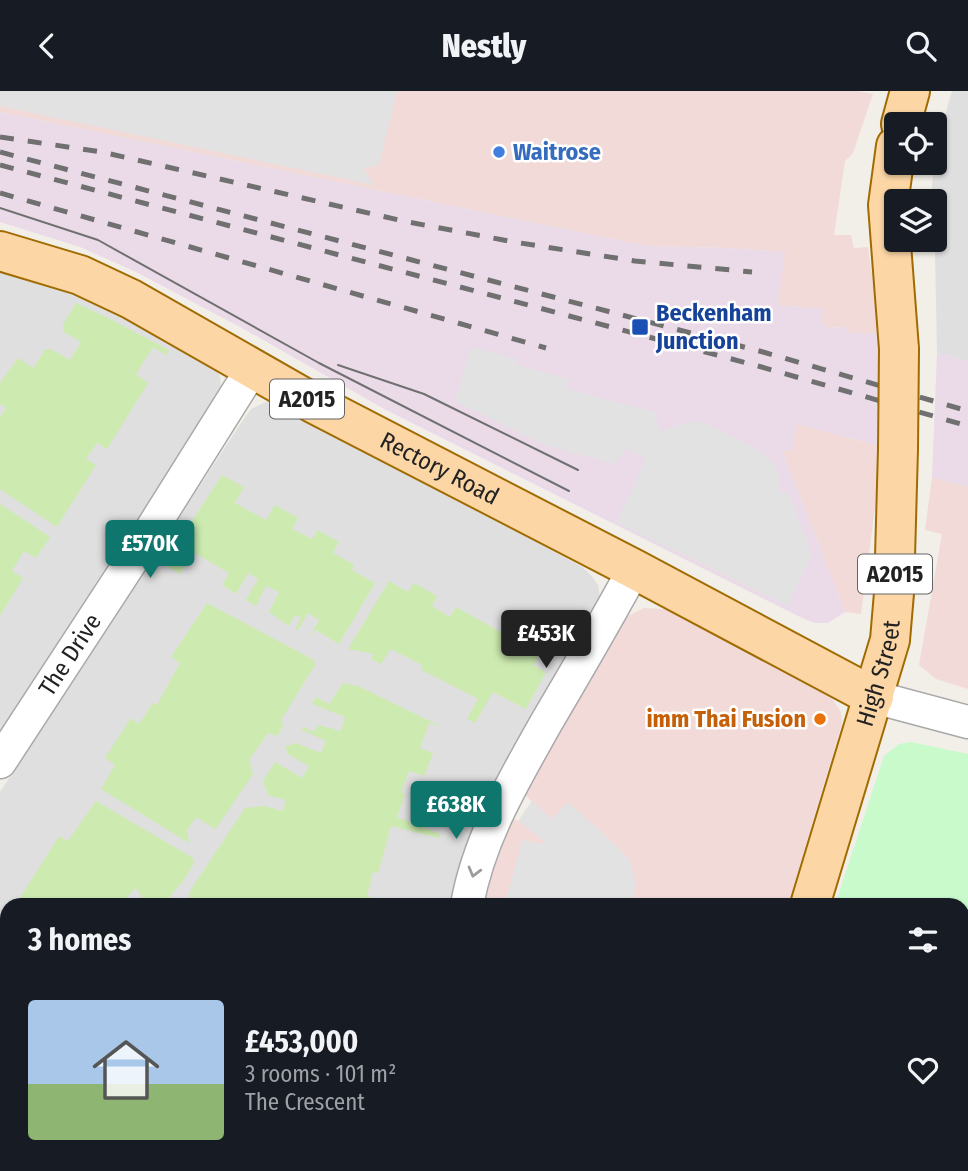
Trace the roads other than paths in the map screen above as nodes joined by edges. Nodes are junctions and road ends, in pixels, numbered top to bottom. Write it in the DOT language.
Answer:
graph roads {
  1 [pos="910,91"];
  2 [pos="904,112"];
  3 [pos="892,175"];
  4 [pos="0,251"];
  5 [pos="253,369"];
  6 [pos="634,569"];
  7 [pos="874,697"];
  8 [pos="968,722"];
  9 [pos="0,762"];
  10 [pos="469,898"];
  11 [pos="812,898"];
  1 -- 2 [label="main road"];
  3 -- 7 [label="main road, High Street / A2015, bridge"];
  4 -- 5 [label="main road, Rectory Road / A2015"];
  5 -- 6 [label="main road, Rectory Road / A2015"];
  5 -- 9 [label="street, The Drive"];
  6 -- 7 [label="main road, Rectory Road / A2015"];
  6 -- 10 [label="street, one-way"];
  7 -- 8 [label="street"];
  7 -- 11 [label="main road, High Street / A2015"];
}
